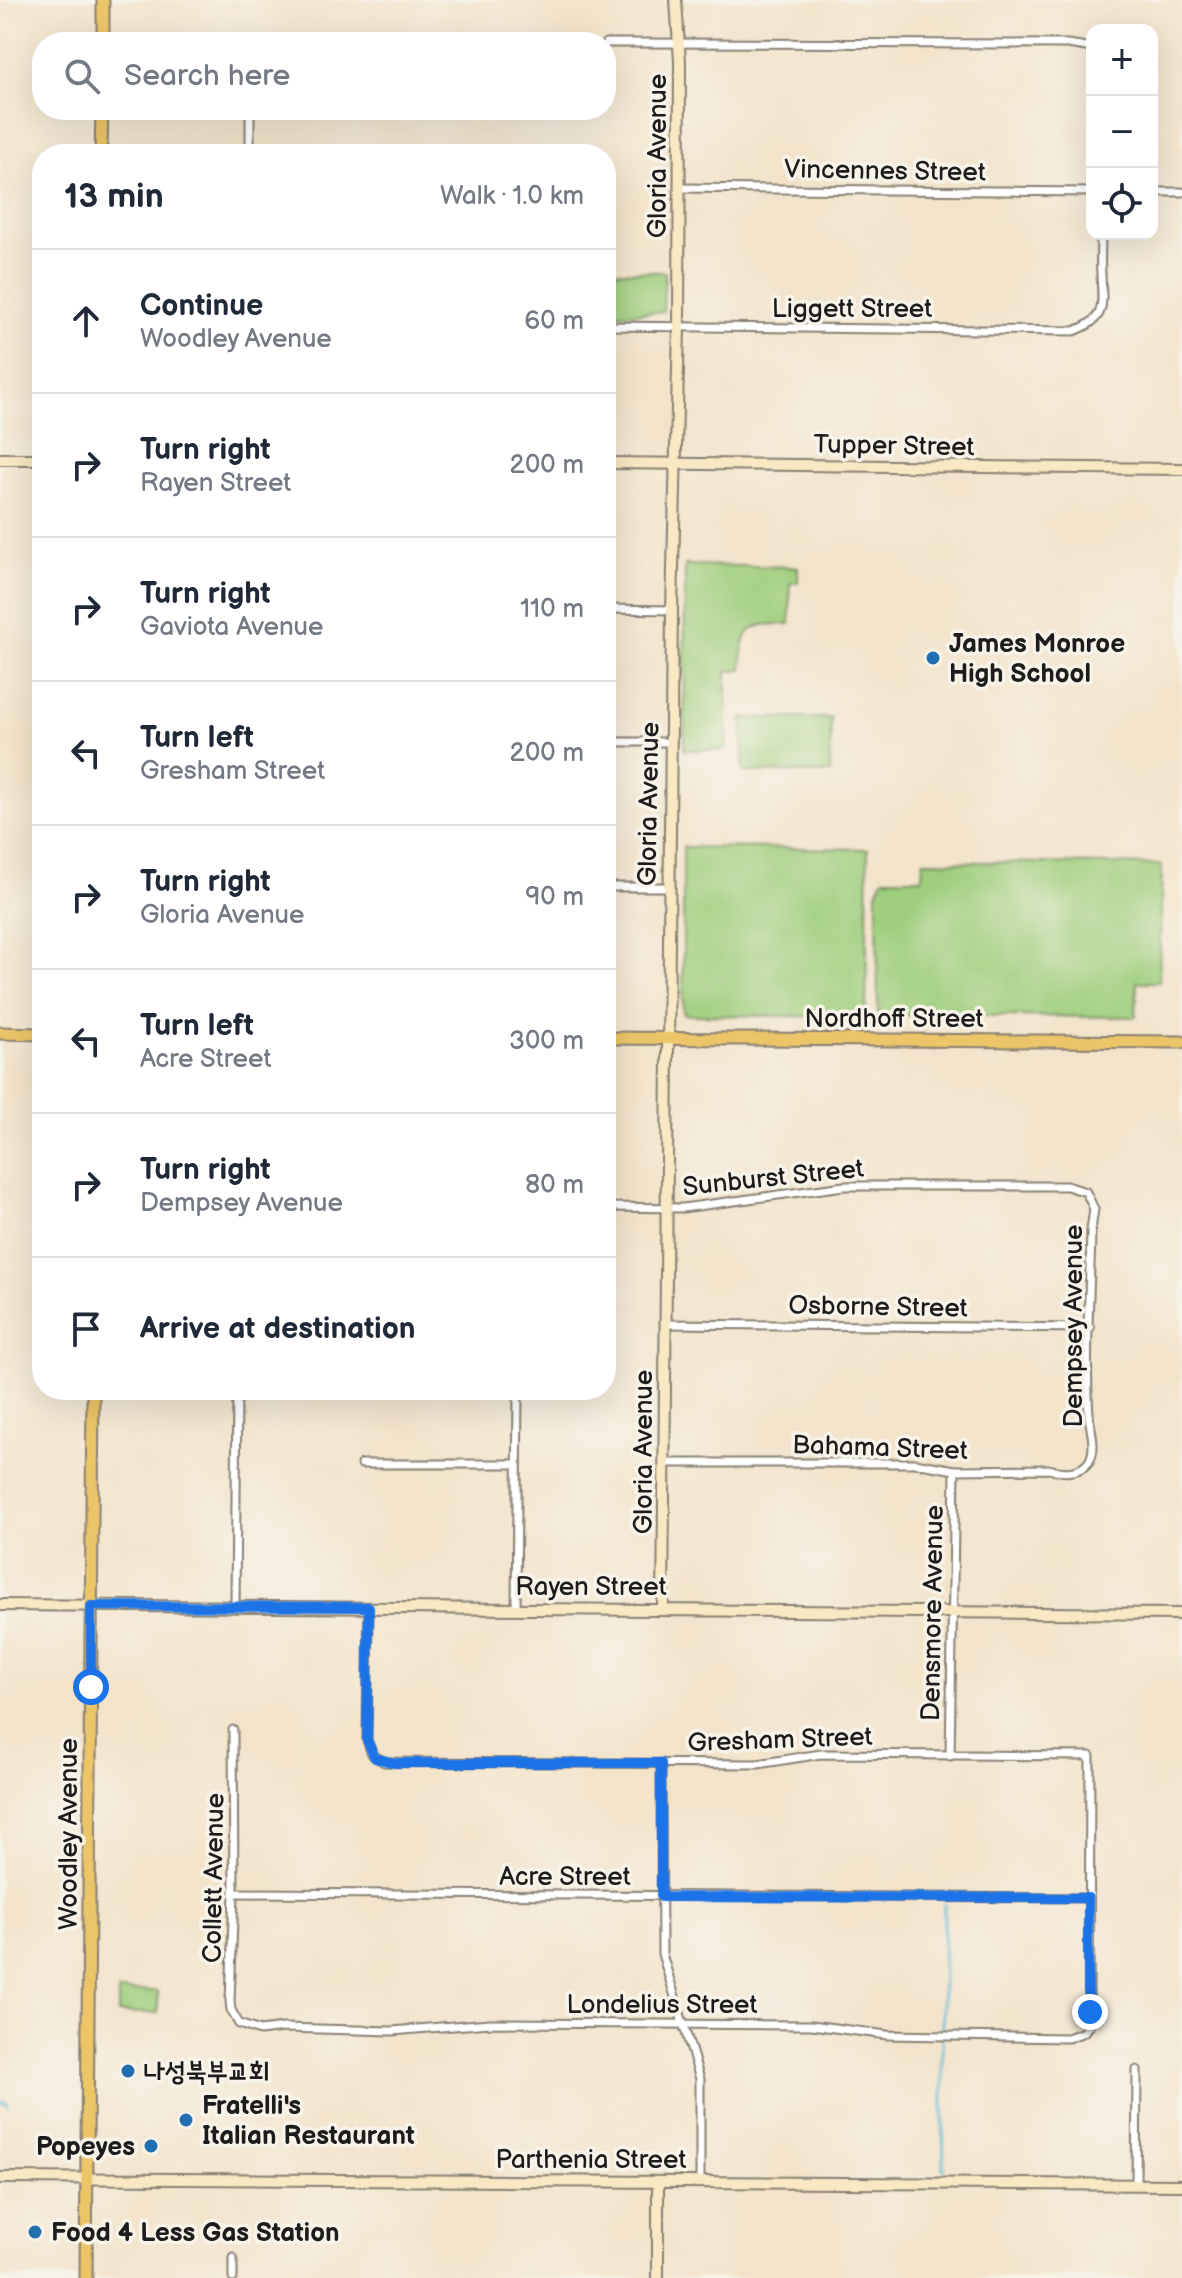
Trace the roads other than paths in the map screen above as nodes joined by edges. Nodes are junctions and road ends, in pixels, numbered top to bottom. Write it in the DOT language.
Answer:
graph roads {
  1 [pos="103,0"];
  2 [pos="676,0"];
  3 [pos="103,32"];
  4 [pos="616,43"];
  5 [pos="678,43"];
  6 [pos="1086,46"];
  7 [pos="102,120"];
  8 [pos="250,120"];
  9 [pos="101,144"];
  10 [pos="250,144"];
  11 [pos="679,188"];
  12 [pos="1086,192"];
  13 [pos="1158,192"];
  14 [pos="1182,192"];
  15 [pos="1101,240"];
  16 [pos="616,326"];
  17 [pos="679,327"];
  18 [pos="0,459"];
  19 [pos="32,459"];
  20 [pos="616,463"];
  21 [pos="675,465"];
  22 [pos="1182,469"];
  23 [pos="616,609"];
  24 [pos="672,610"];
  25 [pos="616,742"];
  26 [pos="671,742"];
  27 [pos="616,887"];
  28 [pos="669,887"];
  29 [pos="0,1033"];
  30 [pos="32,1034"];
  31 [pos="616,1038"];
  32 [pos="668,1039"];
  33 [pos="1182,1042"];
  34 [pos="1086,1192"];
  35 [pos="616,1207"];
  36 [pos="666,1207"];
  37 [pos="666,1324"];
  38 [pos="1090,1328"];
  39 [pos="93,1400"];
  40 [pos="237,1400"];
  41 [pos="518,1400"];
  42 [pos="1089,1462"];
  43 [pos="666,1463"];
  44 [pos="362,1464"];
  45 [pos="517,1464"];
  46 [pos="955,1470"];
  47 [pos="0,1605"];
  48 [pos="91,1606"];
  49 [pos="235,1607"];
  50 [pos="369,1607"];
  51 [pos="516,1608"];
  52 [pos="663,1609"];
  53 [pos="951,1613"];
  54 [pos="1182,1614"];
  55 [pos="233,1730"];
  56 [pos="950,1756"];
  57 [pos="661,1763"];
  58 [pos="234,1893"];
  59 [pos="661,1897"];
  60 [pos="1088,1898"];
  61 [pos="239,2024"];
  62 [pos="683,2024"];
  63 [pos="1137,2070"];
  64 [pos="0,2178"];
  65 [pos="86,2178"];
  66 [pos="658,2182"];
  67 [pos="700,2182"];
  68 [pos="1136,2185"];
  69 [pos="1182,2185"];
  70 [pos="233,2258"];
  71 [pos="86,2278"];
  72 [pos="233,2278"];
  73 [pos="658,2278"];
  1 -- 3 [label="main road"];
  2 -- 5 [label="street, Gloria Avenue"];
  4 -- 5 [label="street"];
  5 -- 6 [label="street"];
  5 -- 11 [label="street, Gloria Avenue"];
  7 -- 9 [label="main road"];
  8 -- 10 [label="street"];
  11 -- 12 [label="street, Vincennes Street"];
  11 -- 17 [label="street, Gloria Avenue"];
  13 -- 14 [label="street"];
  15 -- 17 [label="street, Liggett Street"];
  16 -- 17 [label="street, Liggett Street"];
  17 -- 21 [label="street, Gloria Avenue"];
  18 -- 19 [label="street"];
  20 -- 21 [label="street, Tupper Street"];
  21 -- 22 [label="street, Tupper Street"];
  21 -- 24 [label="street, Gloria Avenue"];
  23 -- 24 [label="street"];
  24 -- 26 [label="street, Gloria Avenue"];
  25 -- 26 [label="street"];
  26 -- 28 [label="street, Gloria Avenue"];
  27 -- 28 [label="street"];
  28 -- 32 [label="street, Gloria Avenue"];
  29 -- 30 [label="main road"];
  31 -- 32 [label="main road, Nordhoff Street"];
  32 -- 33 [label="main road, Nordhoff Street"];
  32 -- 36 [label="street, Gloria Avenue"];
  34 -- 36 [label="street, Sunburst Street"];
  34 -- 38 [label="street, Dempsey Avenue"];
  35 -- 36 [label="street, Sunburst Street"];
  36 -- 37 [label="street, Gloria Avenue"];
  37 -- 38 [label="street, Osborne Street"];
  37 -- 43 [label="street, Gloria Avenue"];
  38 -- 42 [label="street, Dempsey Avenue"];
  39 -- 48 [label="main road, Woodley Avenue"];
  40 -- 49 [label="street"];
  41 -- 45 [label="street"];
  42 -- 46 [label="street, Bahama Street"];
  43 -- 46 [label="street, Bahama Street"];
  43 -- 52 [label="street, Gloria Avenue"];
  44 -- 45 [label="street"];
  45 -- 51 [label="street"];
  46 -- 53 [label="street, Densmore Avenue"];
  47 -- 48 [label="street, Rayen Street"];
  48 -- 49 [label="street, Rayen Street"];
  48 -- 65 [label="main road, Woodley Avenue"];
  49 -- 50 [label="street, Rayen Street"];
  50 -- 51 [label="street, Rayen Street"];
  50 -- 57 [label="street, Gresham Street"];
  51 -- 52 [label="street, Rayen Street"];
  52 -- 53 [label="street, Rayen Street"];
  53 -- 54 [label="street, Rayen Street"];
  53 -- 56 [label="street, Densmore Avenue"];
  55 -- 58 [label="street, Collett Avenue"];
  56 -- 57 [label="street, Gresham Street"];
  56 -- 60 [label="street, Gresham Street"];
  57 -- 59 [label="street"];
  58 -- 59 [label="street, Acre Street"];
  58 -- 61 [label="street, Collett Avenue"];
  59 -- 60 [label="street, Acre Street"];
  59 -- 62 [label="street"];
  60 -- 62 [label="street, Londelius Street"];
  61 -- 62 [label="street, Londelius Street"];
  62 -- 67 [label="street"];
  63 -- 68 [label="street"];
  64 -- 65 [label="street, Parthenia Street"];
  65 -- 66 [label="street, Parthenia Street"];
  65 -- 71 [label="main road, Woodley Avenue"];
  66 -- 67 [label="street, Parthenia Street"];
  66 -- 73 [label="street"];
  67 -- 68 [label="street, Parthenia Street"];
  68 -- 69 [label="street, Parthenia Street"];
  70 -- 72 [label="street"];
}
